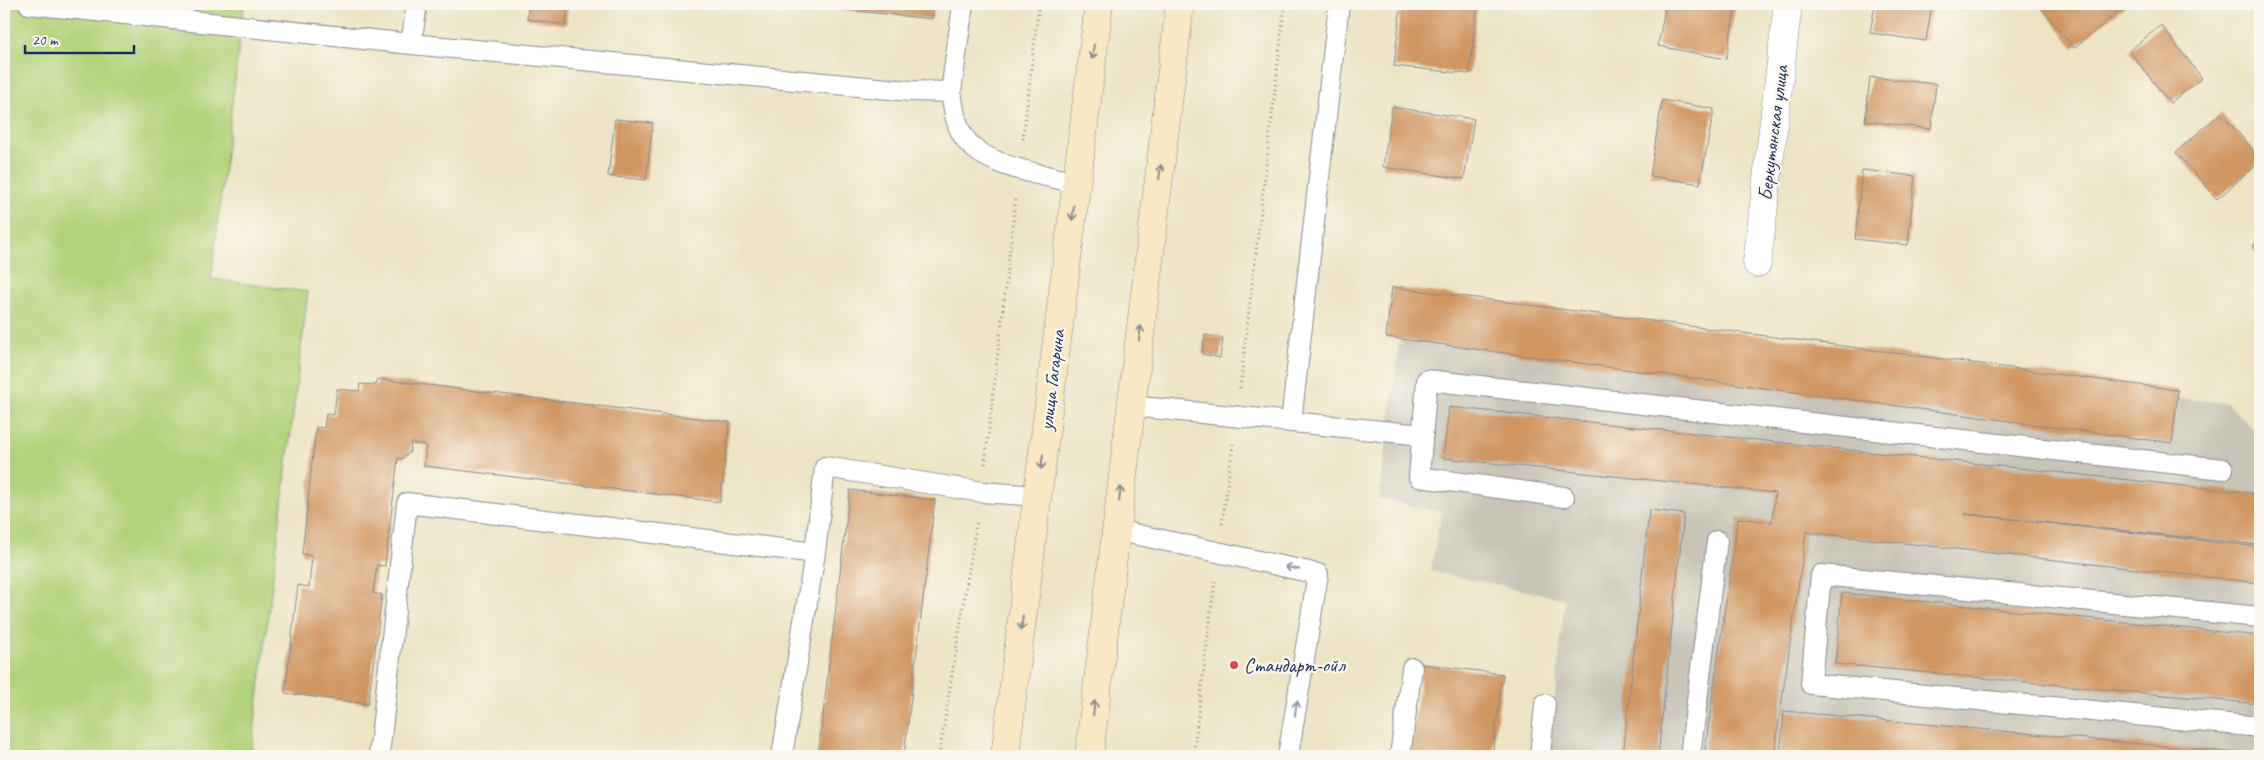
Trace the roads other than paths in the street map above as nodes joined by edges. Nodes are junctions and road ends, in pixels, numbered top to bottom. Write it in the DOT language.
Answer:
graph roads {
  1 [pos="30,4"];
  2 [pos="417,4"];
  3 [pos="963,4"];
  4 [pos="1098,4"];
  5 [pos="1180,4"];
  6 [pos="1339,4"];
  7 [pos="1788,4"];
  8 [pos="412,44"];
  9 [pos="951,92"];
  10 [pos="1077,183"];
  11 [pos="1757,263"];
  12 [pos="1131,406"];
  13 [pos="1291,422"];
  14 [pos="1423,435"];
  15 [pos="2224,468"];
  16 [pos="1038,496"];
  17 [pos="1564,497"];
  18 [pos="1116,530"];
  19 [pos="1717,541"];
  20 [pos="815,553"];
  21 [pos="2260,617"];
  22 [pos="1412,668"];
  23 [pos="1545,704"];
  24 [pos="2260,727"];
  25 [pos="380,756"];
  26 [pos="782,756"];
  27 [pos="1005,756"];
  28 [pos="1089,756"];
  29 [pos="1288,756"];
  30 [pos="1400,756"];
  31 [pos="1540,756"];
  32 [pos="1690,756"];
  1 -- 8 [label="lane"];
  2 -- 8 [label="lane"];
  3 -- 9 [label="lane"];
  4 -- 10 [label="street, улица Гагарина, one-way"];
  12 -- 5 [label="street, one-way"];
  6 -- 13 [label="lane"];
  7 -- 11 [label="street, Беркутянская улица"];
  8 -- 9 [label="lane"];
  9 -- 10 [label="lane"];
  10 -- 16 [label="street, улица Гагарина, one-way"];
  12 -- 13 [label="lane"];
  18 -- 12 [label="street, one-way"];
  13 -- 14 [label="lane"];
  14 -- 15 [label="lane"];
  14 -- 17 [label="lane"];
  16 -- 20 [label="lane"];
  16 -- 27 [label="street, улица Гагарина, one-way"];
  28 -- 18 [label="street, one-way"];
  29 -- 18 [label="lane, one-way"];
  19 -- 32 [label="lane"];
  20 -- 25 [label="lane"];
  20 -- 26 [label="lane"];
  21 -- 24 [label="lane"];
  22 -- 30 [label="lane"];
  23 -- 31 [label="lane"];
}
